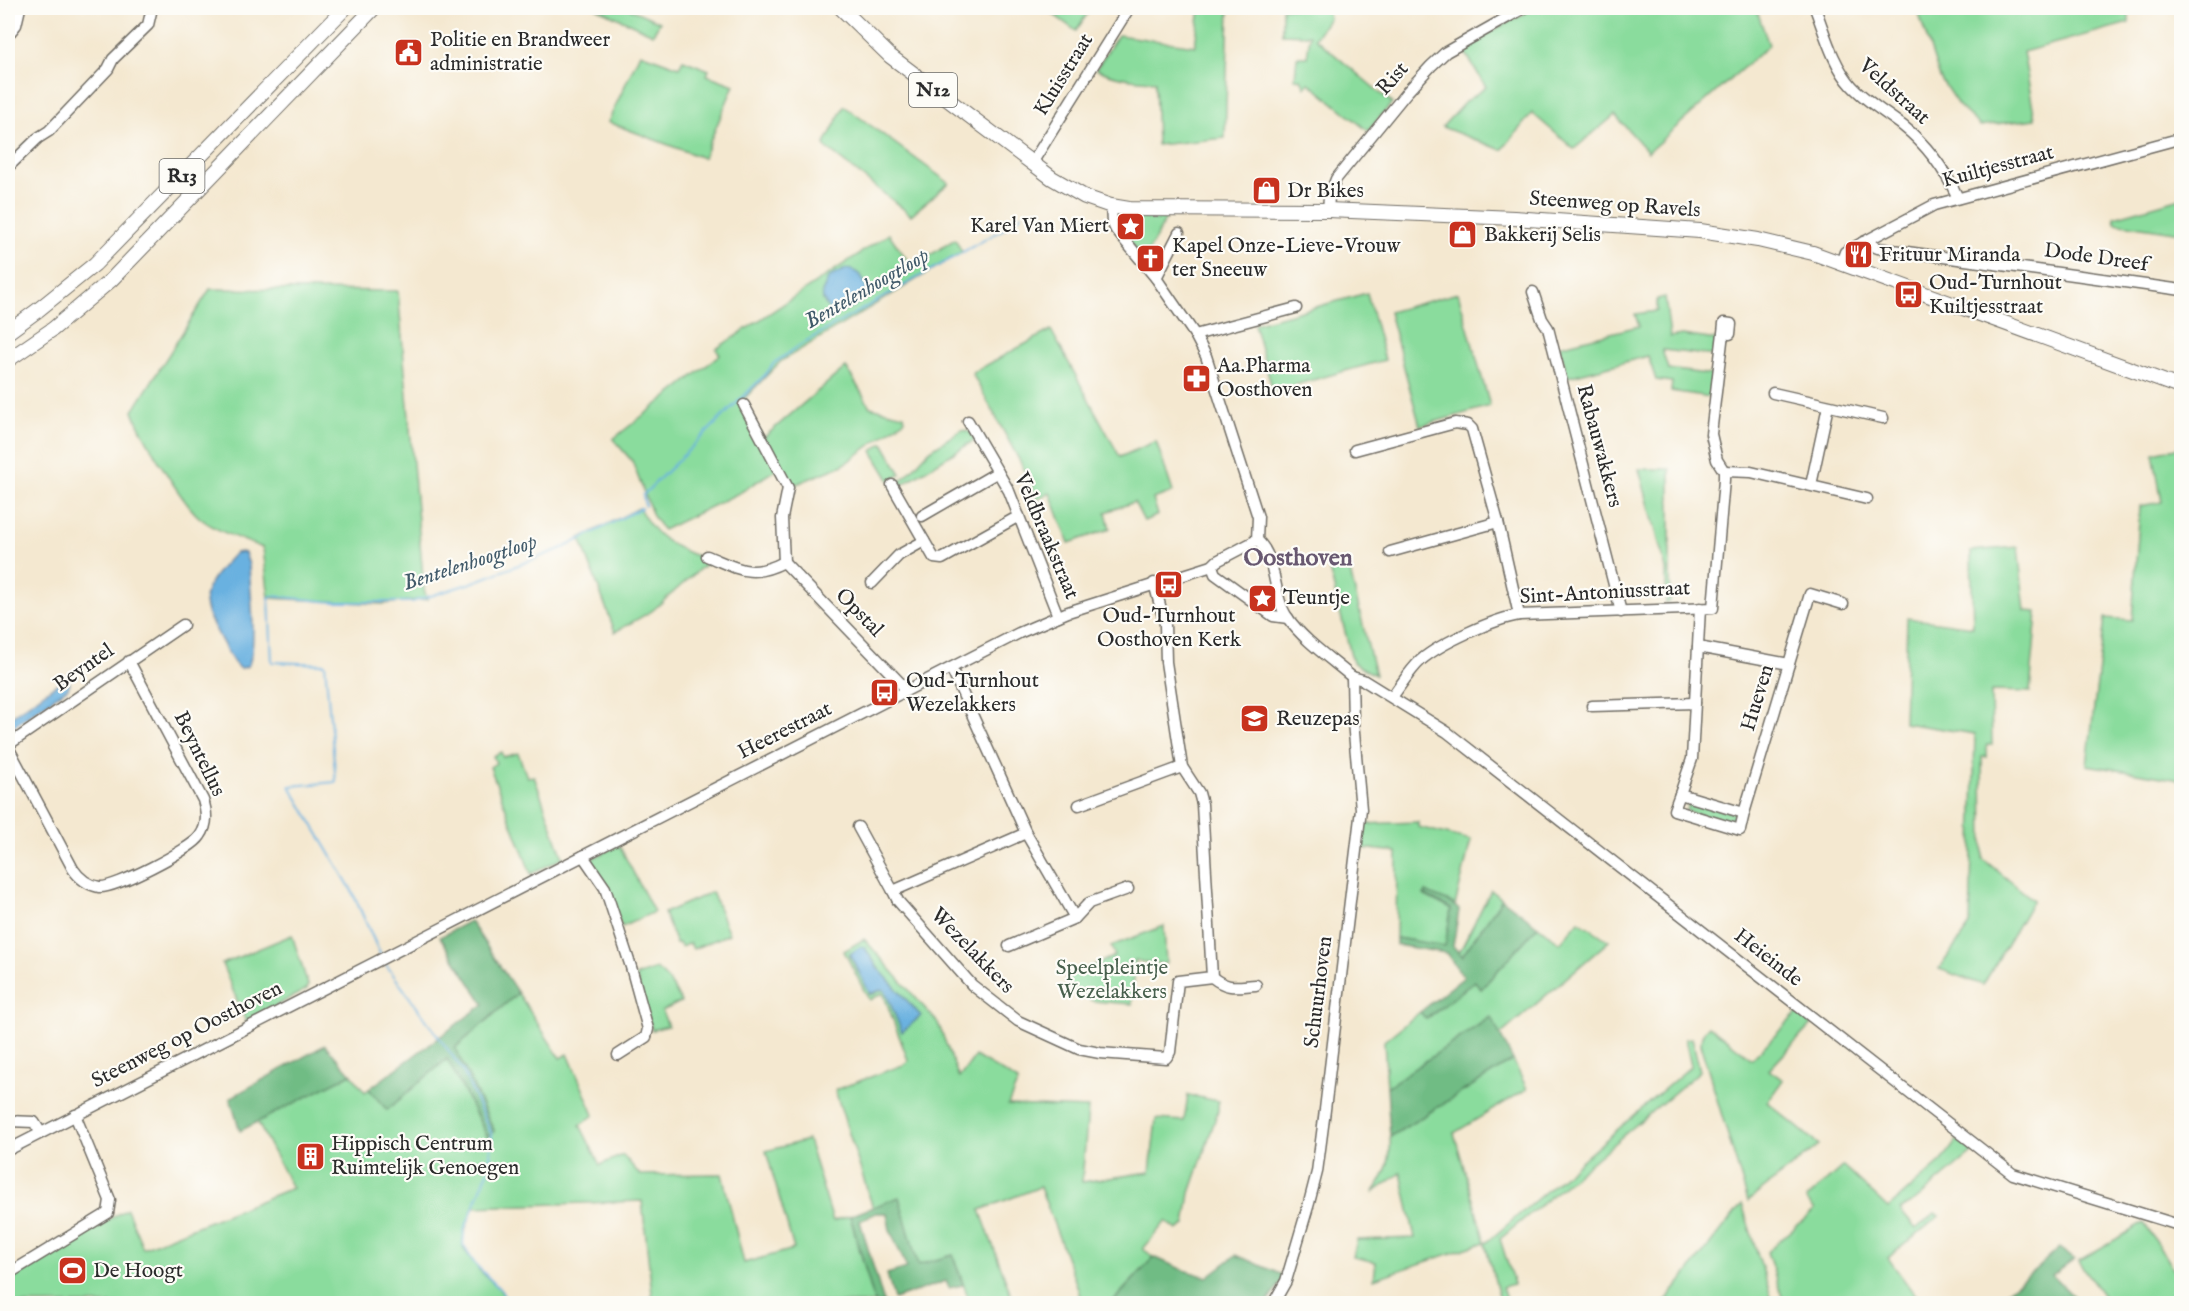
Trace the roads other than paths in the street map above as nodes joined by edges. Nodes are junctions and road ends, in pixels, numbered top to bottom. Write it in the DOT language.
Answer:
graph roads {
  1 [pos="20,8"];
  2 [pos="152,8"];
  3 [pos="345,8"];
  4 [pos="374,8"];
  5 [pos="842,8"];
  6 [pos="1129,8"];
  7 [pos="1524,8"];
  8 [pos="1815,8"];
  9 [pos="8,36"];
  10 [pos="2181,138"];
  11 [pos="1032,164"];
  12 [pos="8,167"];
  13 [pos="1958,198"];
  14 [pos="1111,206"];
  15 [pos="1328,210"];
  16 [pos="1179,233"];
  17 [pos="1863,242"];
  18 [pos="1841,263"];
  19 [pos="1156,278"];
  20 [pos="2181,290"];
  21 [pos="1533,292"];
  22 [pos="1296,308"];
  23 [pos="8,332"];
  24 [pos="1723,333"];
  25 [pos="1195,335"];
  26 [pos="8,360"];
  27 [pos="2181,388"];
  28 [pos="1773,393"];
  29 [pos="744,405"];
  30 [pos="1828,406"];
  31 [pos="1883,418"];
  32 [pos="968,421"];
  33 [pos="1355,450"];
  34 [pos="1724,471"];
  35 [pos="998,472"];
  36 [pos="1811,484"];
  37 [pos="892,485"];
  38 [pos="1867,499"];
  39 [pos="922,516"];
  40 [pos="1018,516"];
  41 [pos="1498,522"];
  42 [pos="1257,540"];
  43 [pos="924,541"];
  44 [pos="1390,552"];
  45 [pos="707,556"];
  46 [pos="784,562"];
  47 [pos="1212,566"];
  48 [pos="872,583"];
  49 [pos="1154,583"];
  50 [pos="1843,604"];
  51 [pos="1700,608"];
  52 [pos="1621,612"];
  53 [pos="1519,615"];
  54 [pos="1058,616"];
  55 [pos="1288,618"];
  56 [pos="183,625"];
  57 [pos="1698,647"];
  58 [pos="129,661"];
  59 [pos="1789,664"];
  60 [pos="951,668"];
  61 [pos="1352,677"];
  62 [pos="907,690"];
  63 [pos="1392,697"];
  64 [pos="1695,703"];
  65 [pos="1592,706"];
  66 [pos="8,746"];
  67 [pos="1182,767"];
  68 [pos="1680,794"];
  69 [pos="1079,805"];
  70 [pos="1744,813"];
  71 [pos="858,827"];
  72 [pos="1026,833"];
  73 [pos="583,856"];
  74 [pos="1128,889"];
  75 [pos="892,891"];
  76 [pos="1075,918"];
  77 [pos="1009,946"];
  78 [pos="386,957"];
  79 [pos="1212,977"];
  80 [pos="1256,985"];
  81 [pos="618,1055"];
  82 [pos="75,1115"];
  83 [pos="8,1121"];
  84 [pos="41,1133"];
  85 [pos="8,1150"];
  86 [pos="2181,1226"];
  87 [pos="8,1274"];
  88 [pos="1273,1304"];
  1 -- 9 [label="street"];
  2 -- 12 [label="street"];
  3 -- 23 [label="main road, R13"];
  4 -- 26 [label="main road, R13"];
  5 -- 11 [label="main road, N12"];
  6 -- 11 [label="street, Kluisstraat"];
  7 -- 15 [label="street, Rist"];
  8 -- 13 [label="street, Veldstraat"];
  10 -- 13 [label="street, Kuiltjesstraat"];
  11 -- 14 [label="main road, Steenweg op Ravels / N12"];
  13 -- 17 [label="street, Kuiltjesstraat"];
  14 -- 15 [label="main road, Steenweg op Ravels / N12"];
  14 -- 19 [label="street"];
  15 -- 18 [label="main road, Steenweg op Ravels / N12"];
  16 -- 19 [label="street"];
  17 -- 18 [label="street, Kuiltjesstraat"];
  17 -- 20 [label="street, Dode Dreef"];
  18 -- 27 [label="main road, Steenweg op Ravels / N12"];
  19 -- 25 [label="street"];
  21 -- 52 [label="street, Rabauwakkers"];
  22 -- 25 [label="street"];
  24 -- 34 [label="street, Sint-Antoniusstraat"];
  25 -- 42 [label="street"];
  28 -- 30 [label="street"];
  29 -- 46 [label="street"];
  30 -- 31 [label="street"];
  30 -- 36 [label="street"];
  32 -- 35 [label="street, Veldbraakstraat"];
  33 -- 41 [label="street"];
  34 -- 36 [label="street"];
  34 -- 51 [label="street, Sint-Antoniusstraat"];
  35 -- 39 [label="street, Veldbraakstraat"];
  35 -- 40 [label="street, Veldbraakstraat"];
  36 -- 38 [label="street"];
  37 -- 43 [label="street"];
  40 -- 43 [label="street"];
  40 -- 54 [label="street, Veldbraakstraat"];
  41 -- 44 [label="street"];
  41 -- 53 [label="street"];
  42 -- 47 [label="street, Heerestraat"];
  42 -- 55 [label="street"];
  43 -- 48 [label="street"];
  45 -- 46 [label="street"];
  46 -- 62 [label="street, Opstal"];
  47 -- 49 [label="street, Heerestraat"];
  47 -- 55 [label="street"];
  49 -- 54 [label="street, Heerestraat"];
  49 -- 67 [label="street"];
  50 -- 59 [label="street, Hueven"];
  51 -- 52 [label="street, Sint-Antoniusstraat"];
  51 -- 57 [label="street"];
  52 -- 53 [label="street, Sint-Antoniusstraat"];
  53 -- 63 [label="street, Sint-Antoniusstraat"];
  54 -- 60 [label="street, Heerestraat"];
  55 -- 61 [label="street, Heieinde"];
  56 -- 58 [label="street, Beyntel"];
  57 -- 59 [label="street"];
  57 -- 64 [label="street"];
  58 -- 66 [label="street, Beyntel"];
  58 -- 66 [label="street, Beyntellus"];
  59 -- 70 [label="street, Hueven"];
  60 -- 62 [label="street, Heerestraat"];
  60 -- 72 [label="street"];
  61 -- 63 [label="street, Heieinde"];
  61 -- 88 [label="street, Schuurhoven"];
  62 -- 73 [label="street, Heerestraat"];
  63 -- 86 [label="street, Heieinde"];
  64 -- 65 [label="street"];
  64 -- 68 [label="street"];
  67 -- 69 [label="street"];
  67 -- 79 [label="street"];
  68 -- 70 [label="street"];
  68 -- 70 [label="street, Hueven"];
  71 -- 75 [label="street, Wezelakkers"];
  72 -- 75 [label="street, Wezelakkers"];
  72 -- 76 [label="street"];
  73 -- 78 [label="street, Heerestraat"];
  73 -- 81 [label="street"];
  74 -- 76 [label="street, Wezelakkers"];
  75 -- 79 [label="street, Wezelakkers"];
  76 -- 77 [label="street, Wezelakkers"];
  78 -- 82 [label="street, Steenweg op Oosthoven"];
  79 -- 80 [label="street, Wezelakkers"];
  82 -- 84 [label="street, Steenweg op Oosthoven"];
  82 -- 87 [label="street"];
  83 -- 84 [label="street"];
  84 -- 85 [label="street, Steenweg op Oosthoven"];
}
